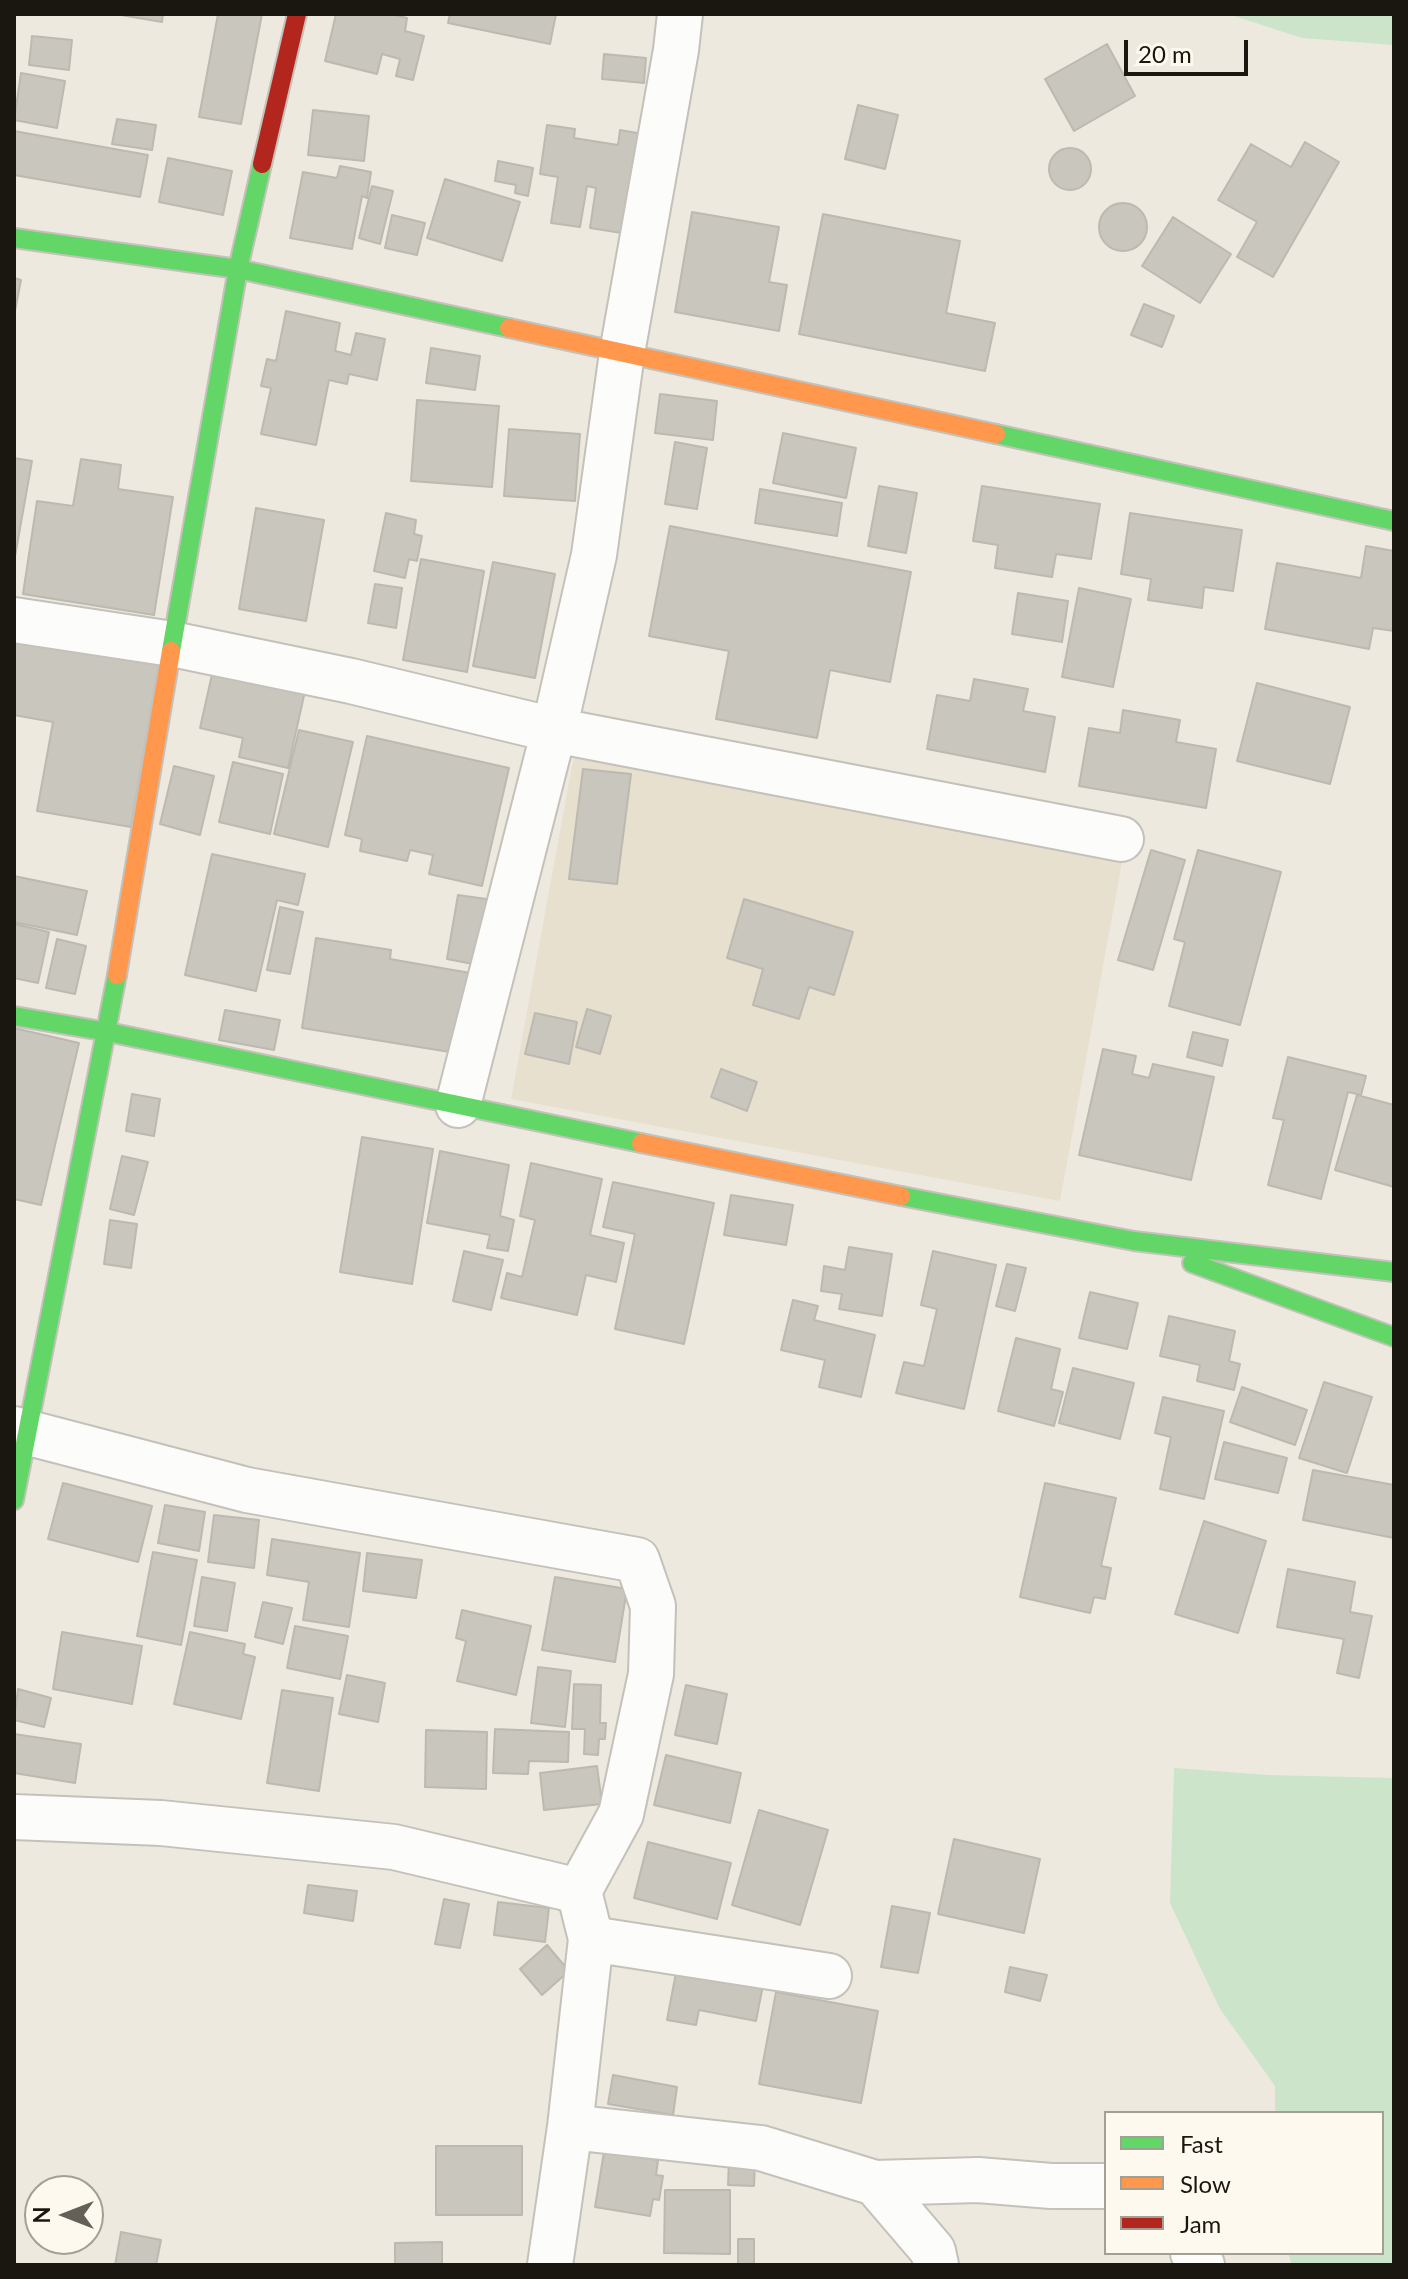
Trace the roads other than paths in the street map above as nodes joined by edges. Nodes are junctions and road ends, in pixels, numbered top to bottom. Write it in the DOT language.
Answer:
graph roads {
  1 [pos="297,14"];
  2 [pos="680,14"];
  3 [pos="14,238"];
  4 [pos="238,269"];
  5 [pos="622,353"];
  6 [pos="1394,521"];
  7 [pos="14,620"];
  8 [pos="172,644"];
  9 [pos="554,730"];
  10 [pos="1121,839"];
  11 [pos="14,1016"];
  12 [pos="108,1032"];
  13 [pos="458,1105"];
  14 [pos="1134,1241"];
  15 [pos="1394,1272"];
  16 [pos="1394,1337"];
  17 [pos="20,1430"];
  18 [pos="14,1500"];
  19 [pos="14,1817"];
  20 [pos="579,1891"];
  21 [pos="591,1939"];
  22 [pos="829,1976"];
  23 [pos="570,2127"];
  24 [pos="875,2183"];
  25 [pos="1104,2186"];
  26 [pos="550,2265"];
  27 [pos="936,2265"];
  1 -- 4 [label="street"];
  2 -- 5 [label="street"];
  3 -- 4 [label="street"];
  4 -- 5 [label="street"];
  4 -- 8 [label="street"];
  5 -- 6 [label="street"];
  5 -- 9 [label="street"];
  7 -- 8 [label="street"];
  8 -- 9 [label="street"];
  8 -- 12 [label="street"];
  9 -- 10 [label="street"];
  9 -- 13 [label="street"];
  11 -- 12 [label="street"];
  12 -- 13 [label="street"];
  12 -- 17 [label="street"];
  13 -- 14 [label="street"];
  14 -- 15 [label="street"];
  14 -- 16 [label="street"];
  17 -- 18 [label="street"];
  17 -- 20 [label="street"];
  19 -- 20 [label="street"];
  20 -- 21 [label="street"];
  21 -- 22 [label="street"];
  21 -- 23 [label="street"];
  23 -- 24 [label="street"];
  23 -- 26 [label="street"];
  24 -- 25 [label="street"];
  24 -- 27 [label="street"];
}
